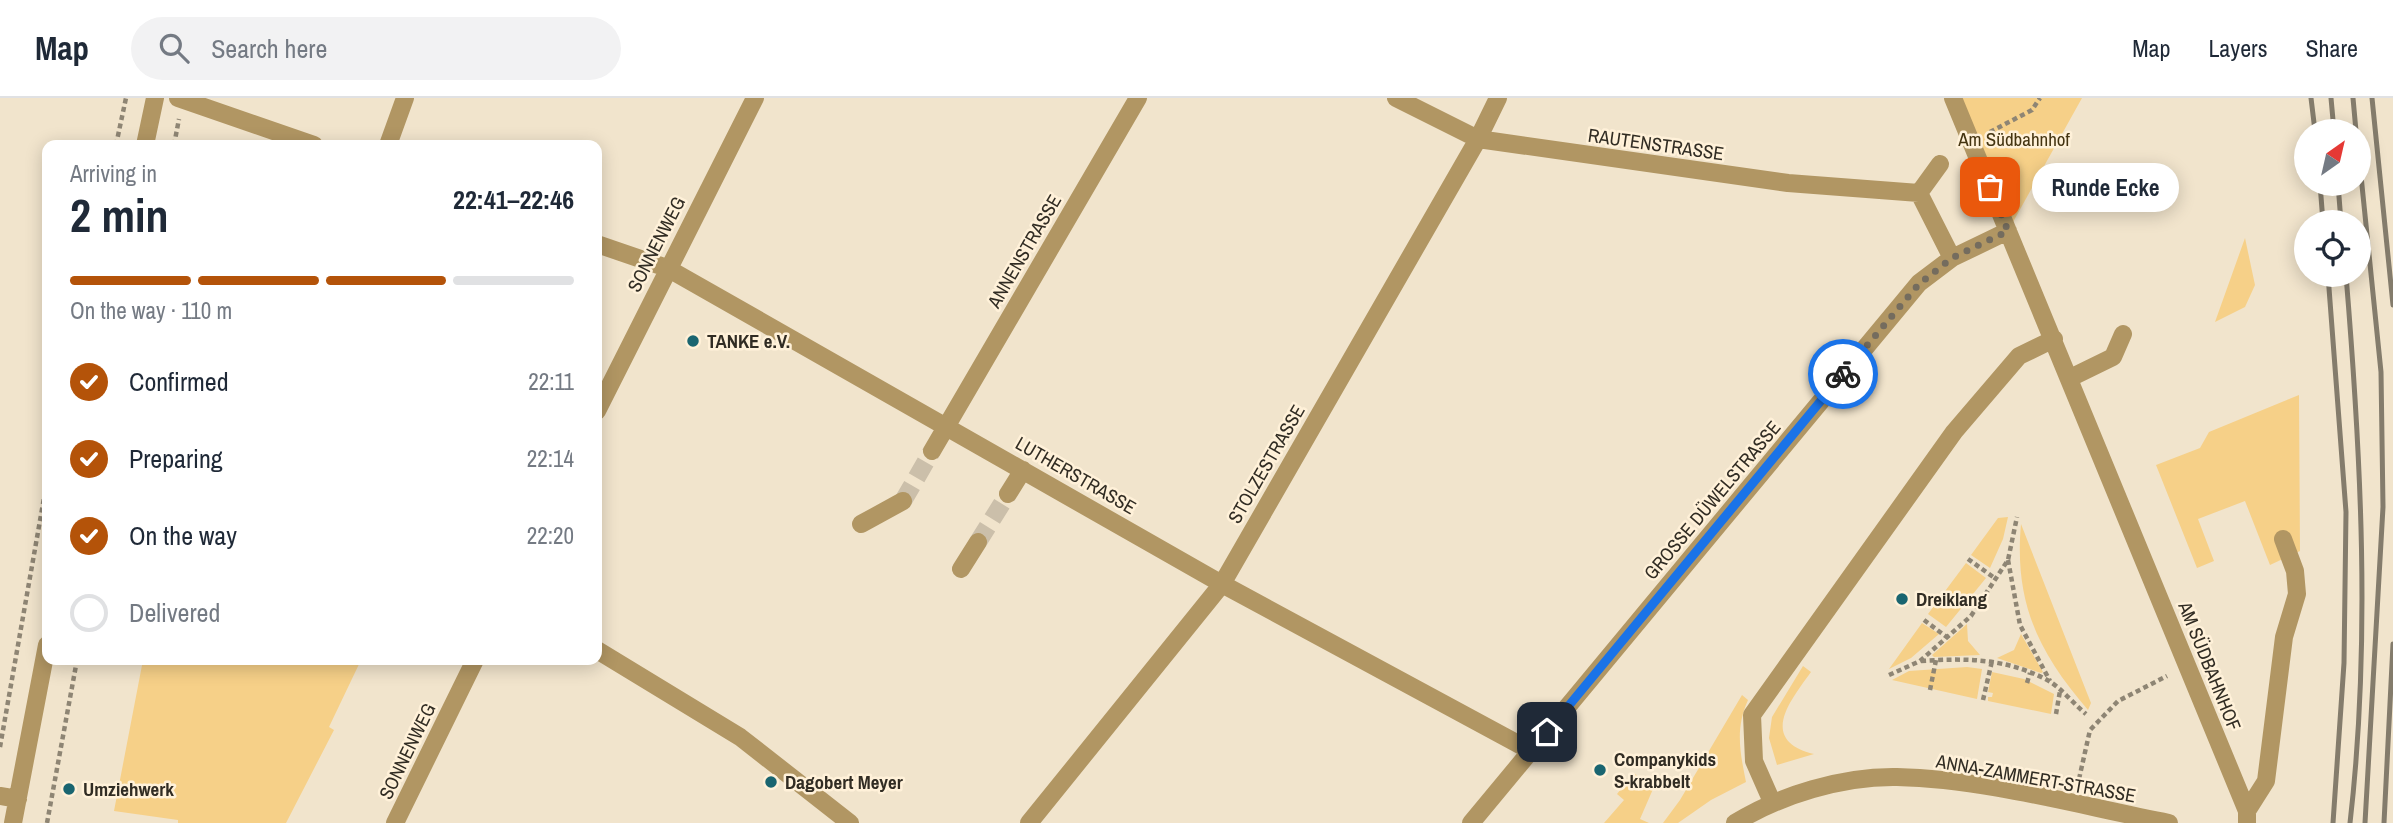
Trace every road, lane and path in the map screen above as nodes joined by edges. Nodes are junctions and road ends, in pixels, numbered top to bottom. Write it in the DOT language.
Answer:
graph roads {
  1 [pos="126,98"];
  2 [pos="155,98"];
  3 [pos="178,98"];
  4 [pos="405,98"];
  5 [pos="755,98"];
  6 [pos="1138,98"];
  7 [pos="1396,98"];
  8 [pos="1498,98"];
  9 [pos="1953,98"];
  10 [pos="2040,98"];
  11 [pos="1478,139"];
  12 [pos="117,140"];
  13 [pos="146,140"];
  14 [pos="300,140"];
  15 [pos="390,140"];
  16 [pos="1971,142"];
  17 [pos="1940,164"];
  18 [pos="1919,194"];
  19 [pos="2008,231"];
  20 [pos="602,246"];
  21 [pos="1952,258"];
  22 [pos="667,268"];
  23 [pos="2123,334"];
  24 [pos="2054,339"];
  25 [pos="2070,378"];
  26 [pos="602,401"];
  27 [pos="947,425"];
  28 [pos="932,451"];
  29 [pos="1023,470"];
  30 [pos="1008,494"];
  31 [pos="903,501"];
  32 [pos="42,509"];
  33 [pos="2017,517"];
  34 [pos="861,524"];
  35 [pos="2283,539"];
  36 [pos="978,542"];
  37 [pos="1968,559"];
  38 [pos="2008,560"];
  39 [pos="961,569"];
  40 [pos="1996,579"];
  41 [pos="1222,584"];
  42 [pos="1924,620"];
  43 [pos="1948,638"];
  44 [pos="602,653"];
  45 [pos="1936,660"];
  46 [pos="1992,660"];
  47 [pos="1920,661"];
  48 [pos="42,665"];
  49 [pos="76,665"];
  50 [pos="473,665"];
  51 [pos="2188,667"];
  52 [pos="2030,673"];
  53 [pos="1889,675"];
  54 [pos="2050,682"];
  55 [pos="2027,683"];
  56 [pos="1930,690"];
  57 [pos="2060,691"];
  58 [pos="1983,700"];
  59 [pos="2056,714"];
  60 [pos="2086,714"];
  61 [pos="0,747"];
  62 [pos="1531,751"];
  63 [pos="2079,779"];
  64 [pos="9,798"];
  65 [pos="1772,802"];
  66 [pos="2247,817"];
  67 [pos="13,823"];
  68 [pos="47,823"];
  69 [pos="395,823"];
  70 [pos="850,823"];
  71 [pos="1029,823"];
  72 [pos="1471,823"];
  73 [pos="1735,823"];
  74 [pos="2169,823"];
  1 -- 12 [label="path"];
  2 -- 13 [label="street"];
  3 -- 14 [label="street"];
  4 -- 15 [label="street"];
  5 -- 22 [label="street, SONNENWEG"];
  6 -- 27 [label="street, ANNENSTRASSE"];
  7 -- 11 [label="street, RAUTENSTRASSE"];
  8 -- 11 [label="street, STOLZESTRASSE"];
  9 -- 16 [label="street, AM SÜDBAHNHOF"];
  10 -- 16 [label="path"];
  11 -- 18 [label="street, RAUTENSTRASSE"];
  11 -- 41 [label="street, STOLZESTRASSE"];
  16 -- 19 [label="street, AM SÜDBAHNHOF"];
  17 -- 18 [label="street"];
  18 -- 21 [label="street"];
  19 -- 21 [label="street, GROSSE DÜWELSTRASSE"];
  19 -- 24 [label="street, AM SÜDBAHNHOF"];
  20 -- 22 [label="street, LUTHERSTRASSE"];
  21 -- 62 [label="street, GROSSE DÜWELSTRASSE"];
  22 -- 26 [label="street, SONNENWEG"];
  22 -- 27 [label="street, LUTHERSTRASSE"];
  23 -- 25 [label="street"];
  24 -- 25 [label="street, AM SÜDBAHNHOF"];
  24 -- 65 [label="street"];
  25 -- 51 [label="street, AM SÜDBAHNHOF"];
  27 -- 28 [label="street, ANNENSTRASSE"];
  27 -- 29 [label="street, LUTHERSTRASSE"];
  29 -- 30 [label="street"];
  29 -- 41 [label="street, LUTHERSTRASSE"];
  31 -- 34 [label="street"];
  32 -- 61 [label="path"];
  33 -- 38 [label="path"];
  35 -- 66 [label="street"];
  36 -- 39 [label="street"];
  37 -- 40 [label="path"];
  38 -- 40 [label="path"];
  38 -- 54 [label="path"];
  40 -- 43 [label="path"];
  41 -- 62 [label="street, LUTHERSTRASSE"];
  41 -- 71 [label="street, STOLZESTRASSE"];
  42 -- 43 [label="path"];
  43 -- 47 [label="path"];
  44 -- 70 [label="street"];
  45 -- 46 [label="path"];
  45 -- 47 [label="path"];
  45 -- 56 [label="path"];
  46 -- 52 [label="path"];
  46 -- 58 [label="path"];
  47 -- 53 [label="path"];
  48 -- 64 [label="street"];
  49 -- 68 [label="path"];
  50 -- 69 [label="street, SONNENWEG"];
  51 -- 63 [label="path"];
  51 -- 66 [label="street, AM SÜDBAHNHOF"];
  52 -- 54 [label="path"];
  52 -- 55 [label="path"];
  54 -- 57 [label="path"];
  57 -- 59 [label="path"];
  57 -- 60 [label="path"];
  62 -- 72 [label="street, GROSSE DÜWELSTRASSE"];
  64 -- 67 [label="street"];
  65 -- 73 [label="street, ANNA-ZAMMERT-STRASSE"];
  65 -- 74 [label="street, ANNA-ZAMMERT-STRASSE"];
}
